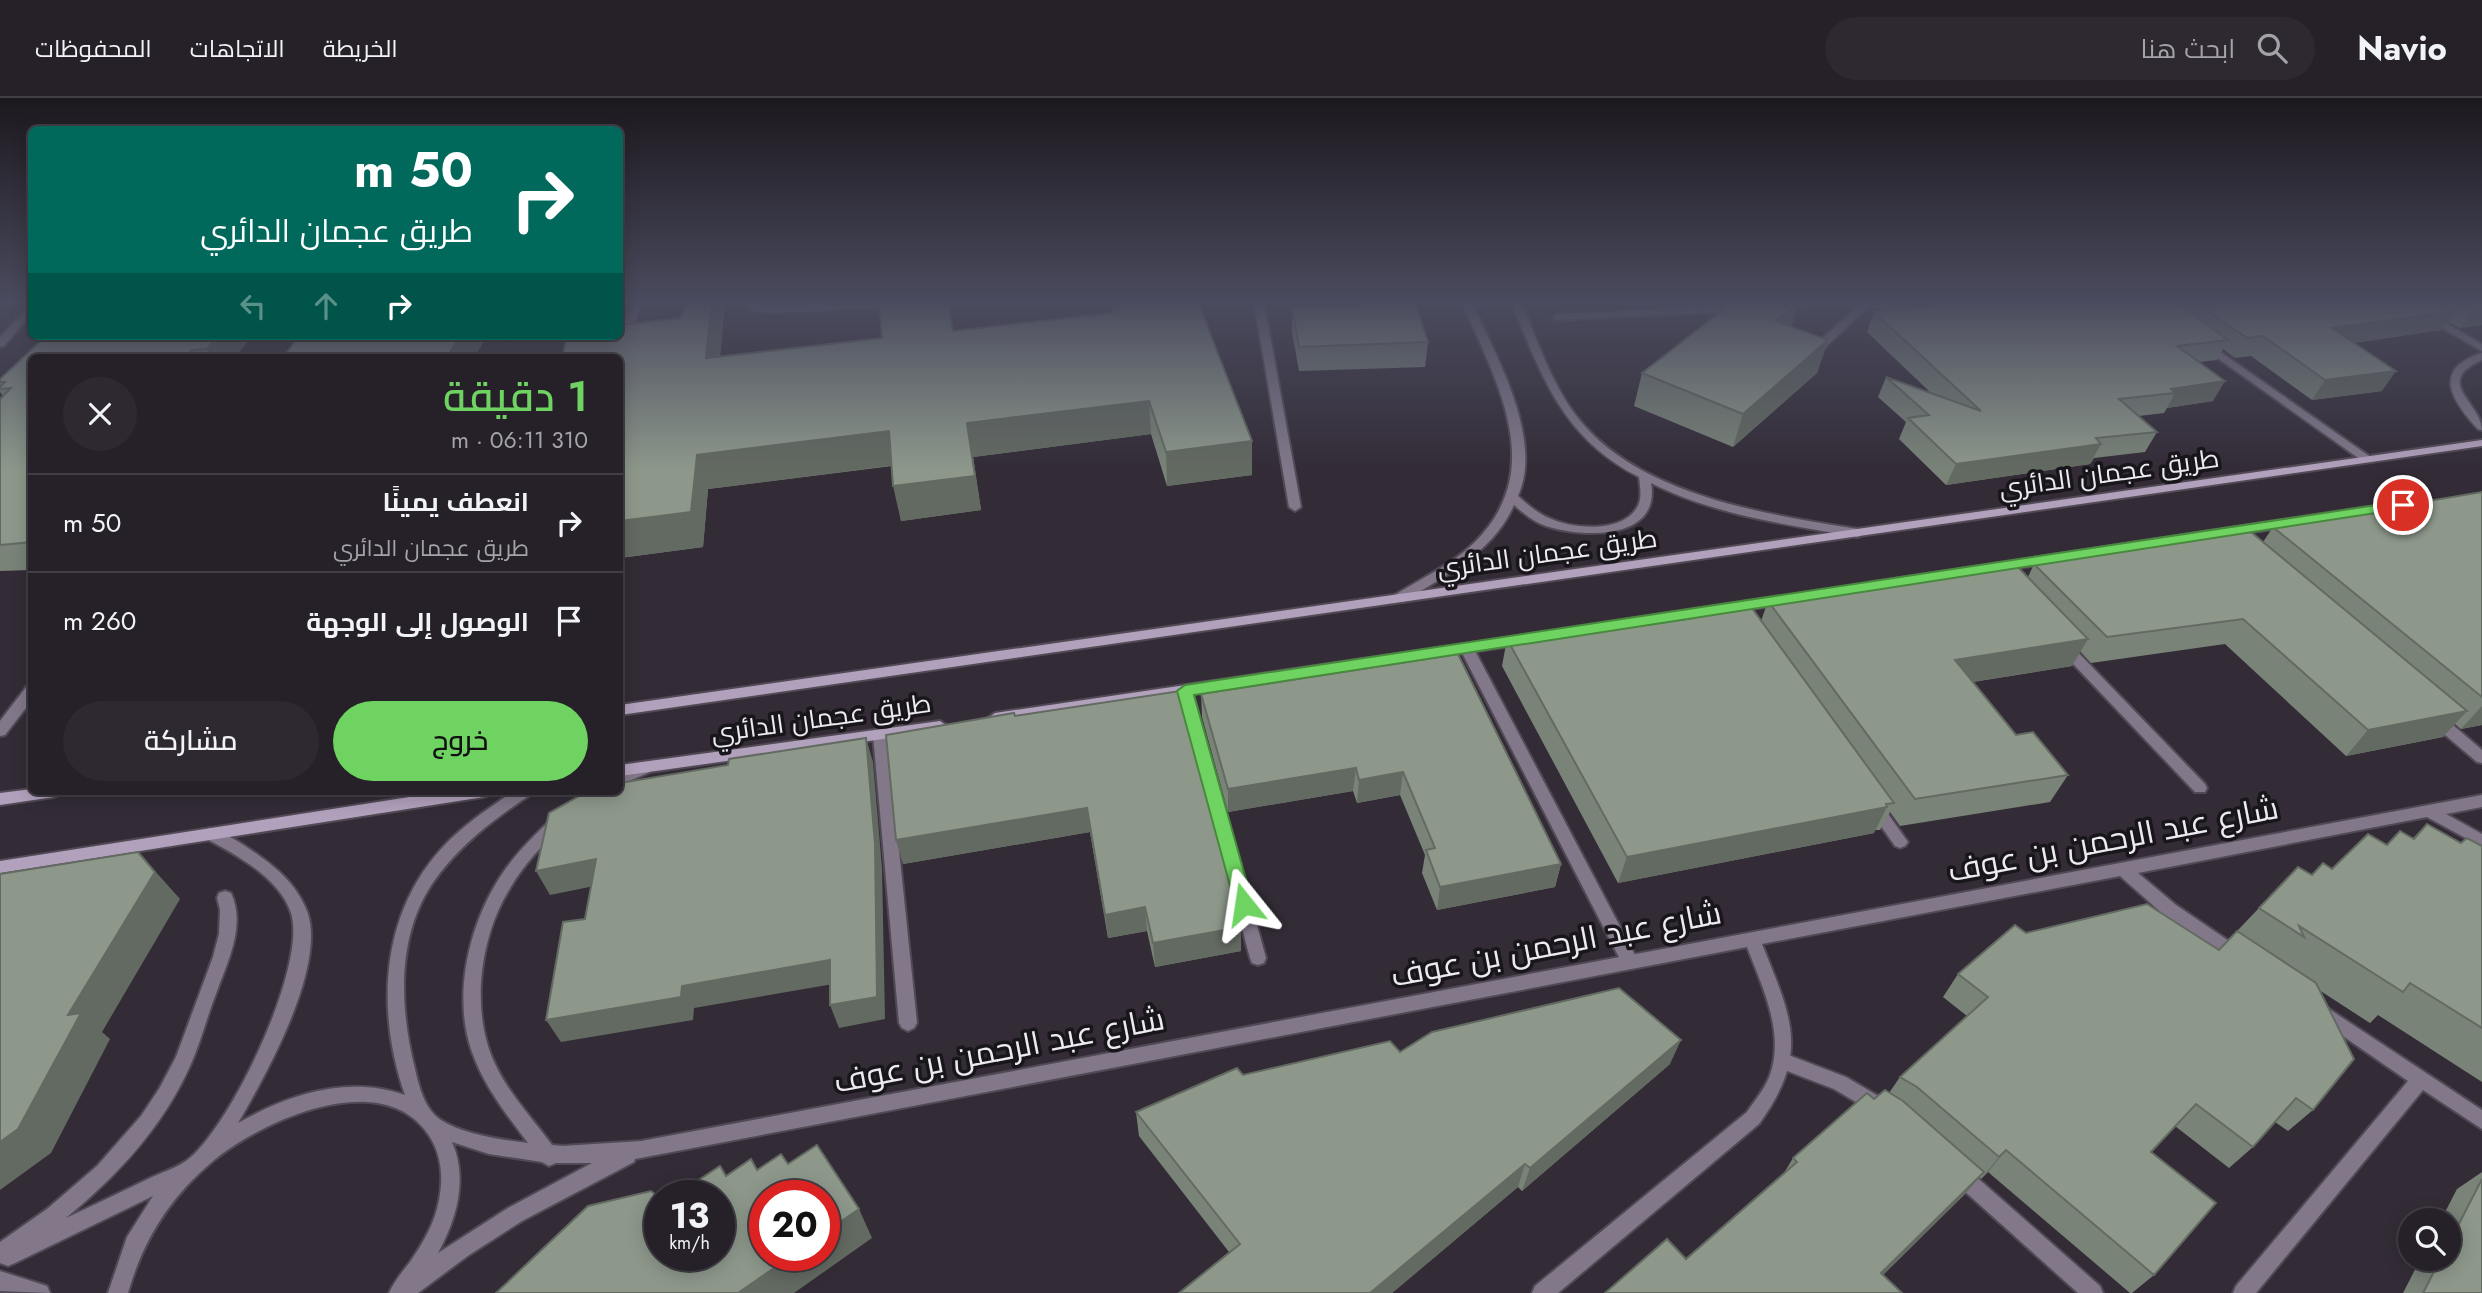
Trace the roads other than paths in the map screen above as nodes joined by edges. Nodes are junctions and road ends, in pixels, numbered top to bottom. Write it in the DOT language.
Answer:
graph roads {
  1 [pos="1269,358"];
  2 [pos="1489,358"];
  3 [pos="1542,358"];
  4 [pos="1808,358"];
  5 [pos="2223,358"];
  6 [pos="2476,358"];
  7 [pos="1803,362"];
  8 [pos="2482,427"];
  9 [pos="2482,443"];
  10 [pos="2368,460"];
  11 [pos="1644,474"];
  12 [pos="1514,499"];
  13 [pos="2403,505"];
  14 [pos="1295,507"];
  15 [pos="1858,534"];
  16 [pos="1856,589"];
  17 [pos="1801,597"];
  18 [pos="1398,599"];
  19 [pos="1589,630"];
  20 [pos="1535,638"];
  21 [pos="2057,638"];
  22 [pos="1467,649"];
  23 [pos="1185,691"];
  24 [pos="28,694"];
  25 [pos="2420,705"];
  26 [pos="623,710"];
  27 [pos="986,719"];
  28 [pos="960,723"];
  29 [pos="0,731"];
  30 [pos="880,735"];
  31 [pos="2482,758"];
  32 [pos="645,768"];
  33 [pos="623,771"];
  34 [pos="623,779"];
  35 [pos="2200,788"];
  36 [pos="28,795"];
  37 [pos="459,795"];
  38 [pos="519,795"];
  39 [pos="1868,797"];
  40 [pos="0,799"];
  41 [pos="2482,800"];
  42 [pos="572,811"];
  43 [pos="2428,811"];
  44 [pos="210,834"];
  45 [pos="2482,841"];
  46 [pos="1900,842"];
  47 [pos="0,867"];
  48 [pos="2123,869"];
  49 [pos="225,898"];
  50 [pos="1752,939"];
  51 [pos="1258,958"];
  52 [pos="1630,962"];
  53 [pos="2250,964"];
  54 [pos="2307,1002"];
  55 [pos="908,1023"];
  56 [pos="1783,1062"];
  57 [pos="2421,1079"];
  58 [pos="419,1110"];
  59 [pos="1894,1117"];
  60 [pos="2482,1120"];
  61 [pos="439,1128"];
  62 [pos="641,1150"];
  63 [pos="549,1157"];
  64 [pos="202,1160"];
  65 [pos="1944,1161"];
  66 [pos="0,1253"];
  67 [pos="0,1259"];
  68 [pos="0,1281"];
  69 [pos="2251,1290"];
  70 [pos="40,1293"];
  71 [pos="118,1293"];
  72 [pos="401,1293"];
  73 [pos="1542,1293"];
  74 [pos="2094,1293"];
  1 -- 14 [label="street"];
  2 -- 12 [label="street"];
  3 -- 11 [label="street"];
  4 -- 7 [label="street"];
  5 -- 10 [label="street"];
  6 -- 8 [label="street"];
  9 -- 10 [label="main road, طريق عجمان الدائري"];
  10 -- 15 [label="main road, طريق عجمان الدائري"];
  11 -- 12 [label="street"];
  11 -- 15 [label="street"];
  12 -- 18 [label="street"];
  13 -- 16 [label="main road"];
  15 -- 18 [label="main road, طريق عجمان الدائري"];
  17 -- 19 [label="main road"];
  18 -- 26 [label="main road, طريق عجمان الدائري"];
  20 -- 22 [label="main road"];
  21 -- 35 [label="street"];
  22 -- 23 [label="main road"];
  22 -- 52 [label="street"];
  23 -- 27 [label="main road"];
  23 -- 51 [label="street"];
  24 -- 29 [label="street"];
  25 -- 31 [label="street"];
  28 -- 30 [label="main road, طريق عجمان الدائري"];
  30 -- 32 [label="main road, طريق عجمان الدائري"];
  30 -- 55 [label="street"];
  32 -- 33 [label="main road, طريق عجمان الدائري"];
  32 -- 34 [label="street"];
  36 -- 40 [label="main road"];
  37 -- 44 [label="main road"];
  38 -- 58 [label="street"];
  39 -- 46 [label="street"];
  41 -- 43 [label="street, شارع عبد الرحمن بن عوف"];
  42 -- 63 [label="street"];
  43 -- 45 [label="street"];
  43 -- 48 [label="street, شارع عبد الرحمن بن عوف"];
  44 -- 47 [label="main road"];
  44 -- 64 [label="street"];
  48 -- 50 [label="street, شارع عبد الرحمن بن عوف"];
  48 -- 53 [label="street"];
  49 -- 66 [label="street"];
  50 -- 52 [label="street, شارع عبد الرحمن بن عوف"];
  50 -- 56 [label="street"];
  52 -- 62 [label="street, شارع عبد الرحمن بن عوف"];
  54 -- 57 [label="street"];
  56 -- 59 [label="street"];
  56 -- 73 [label="street"];
  57 -- 60 [label="street"];
  57 -- 69 [label="street"];
  58 -- 61 [label="street"];
  58 -- 64 [label="street"];
  61 -- 63 [label="street, شارع عبد الرحمن بن عوف"];
  61 -- 72 [label="street"];
  62 -- 63 [label="street, شارع عبد الرحمن بن عوف"];
  62 -- 72 [label="street, شارع عبد الرحمن بن عوف"];
  64 -- 67 [label="street"];
  64 -- 71 [label="street"];
  65 -- 74 [label="street"];
  68 -- 70 [label="street"];
}
